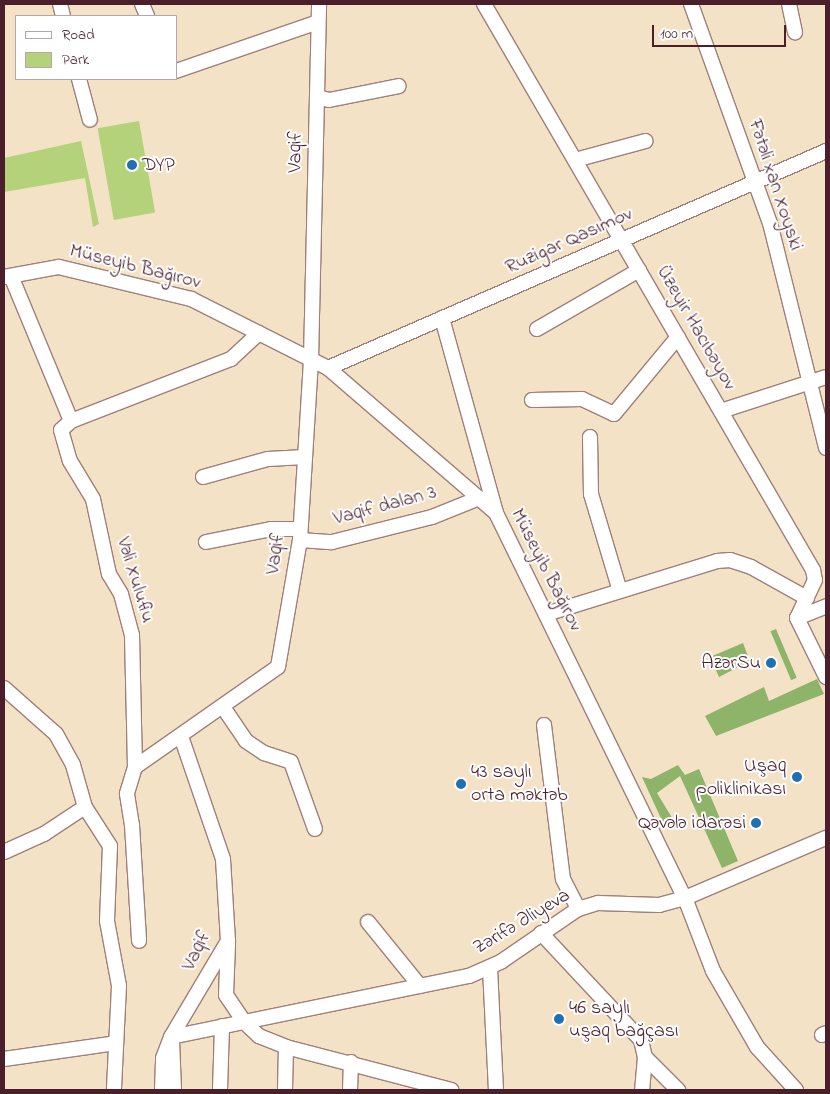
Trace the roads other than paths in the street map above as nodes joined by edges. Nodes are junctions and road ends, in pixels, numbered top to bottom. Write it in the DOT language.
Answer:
graph roads {
  1 [pos="319,4"];
  2 [pos="484,4"];
  3 [pos="691,4"];
  4 [pos="789,4"];
  5 [pos="318,22"];
  6 [pos="795,32"];
  7 [pos="178,70"];
  8 [pos="79,80"];
  9 [pos="400,86"];
  10 [pos="317,97"];
  11 [pos="90,120"];
  12 [pos="646,141"];
  13 [pos="826,151"];
  14 [pos="575,160"];
  15 [pos="757,181"];
  16 [pos="622,240"];
  17 [pos="639,270"];
  18 [pos="7,277"];
  19 [pos="442,318"];
  20 [pos="538,329"];
  21 [pos="259,333"];
  22 [pos="678,338"];
  23 [pos="311,360"];
  24 [pos="328,368"];
  25 [pos="826,378"];
  26 [pos="809,383"];
  27 [pos="532,400"];
  28 [pos="721,411"];
  29 [pos="71,421"];
  30 [pos="590,437"];
  31 [pos="826,448"];
  32 [pos="305,457"];
  33 [pos="203,476"];
  34 [pos="479,498"];
  35 [pos="496,513"];
  36 [pos="300,535"];
  37 [pos="206,542"];
  38 [pos="620,591"];
  39 [pos="807,598"];
  40 [pos="826,606"];
  41 [pos="546,614"];
  42 [pos="797,618"];
  43 [pos="826,677"];
  44 [pos="4,688"];
  45 [pos="223,707"];
  46 [pos="544,725"];
  47 [pos="181,736"];
  48 [pos="135,767"];
  49 [pos="85,807"];
  50 [pos="315,829"];
  51 [pos="826,838"];
  52 [pos="4,852"];
  53 [pos="685,898"];
  54 [pos="578,909"];
  55 [pos="368,922"];
  56 [pos="542,933"];
  57 [pos="139,941"];
  58 [pos="228,941"];
  59 [pos="490,968"];
  60 [pos="420,986"];
  61 [pos="244,1022"];
  62 [pos="222,1026"];
  63 [pos="172,1037"];
  64 [pos="116,1043"];
  65 [pos="286,1047"];
  66 [pos="645,1057"];
  67 [pos="4,1060"];
  68 [pos="351,1062"];
  69 [pos="412,1084"];
  70 [pos="443,1089"];
  71 [pos="114,1090"];
  72 [pos="162,1090"];
  73 [pos="174,1090"];
  74 [pos="220,1090"];
  75 [pos="284,1090"];
  76 [pos="350,1090"];
  77 [pos="496,1090"];
  78 [pos="642,1090"];
  79 [pos="678,1090"];
  80 [pos="796,1090"];
  1 -- 5 [label="street, Vaqif"];
  2 -- 14 [label="street, Üzeyir Hacıbəyov"];
  3 -- 15 [label="street, Fətəli xan Xoyski"];
  4 -- 6 [label="street"];
  5 -- 7 [label="street"];
  5 -- 10 [label="street, Vaqif"];
  8 -- 11 [label="street"];
  9 -- 10 [label="street"];
  10 -- 23 [label="street, Vaqif"];
  12 -- 14 [label="street"];
  13 -- 15 [label="street, Ruzigar Qasımov"];
  14 -- 16 [label="street, Üzeyir Hacıbəyov"];
  15 -- 16 [label="street, Ruzigar Qasımov"];
  15 -- 26 [label="street, Fətəli xan Xoyski"];
  16 -- 17 [label="street, Üzeyir Hacıbəyov"];
  16 -- 19 [label="street, Ruzigar Qasımov"];
  17 -- 20 [label="street"];
  17 -- 22 [label="street, Üzeyir Hacıbəyov"];
  18 -- 21 [label="street, Müseyib Bağırov"];
  18 -- 29 [label="street"];
  19 -- 24 [label="street, Ruzigar Qasımov"];
  19 -- 35 [label="street"];
  21 -- 23 [label="street, Müseyib Bağırov"];
  21 -- 29 [label="street"];
  22 -- 27 [label="street"];
  22 -- 28 [label="street, Üzeyir Hacıbəyov"];
  23 -- 24 [label="street, Müseyib Bağırov"];
  23 -- 32 [label="street, Vaqif"];
  24 -- 34 [label="street, Müseyib Bağırov"];
  25 -- 26 [label="street"];
  26 -- 28 [label="street"];
  26 -- 31 [label="street, Fətəli xan Xoyski"];
  28 -- 39 [label="street, Üzeyir Hacıbəyov"];
  29 -- 48 [label="street, Vəli Xuluflu"];
  30 -- 38 [label="street"];
  32 -- 33 [label="street"];
  32 -- 36 [label="street, Vaqif"];
  34 -- 35 [label="street, Müseyib Bağırov"];
  34 -- 36 [label="street, Vaqif dalan 3"];
  35 -- 41 [label="street, Müseyib Bağırov"];
  36 -- 37 [label="street, Vaqif dalan 3"];
  36 -- 45 [label="street, Vaqif"];
  38 -- 39 [label="street"];
  38 -- 41 [label="street"];
  39 -- 42 [label="street, Üzeyir Hacıbəyov"];
  40 -- 42 [label="street"];
  41 -- 53 [label="street, Müseyib Bağırov"];
  42 -- 43 [label="street"];
  44 -- 49 [label="street"];
  45 -- 47 [label="street, Vaqif"];
  45 -- 50 [label="street"];
  46 -- 54 [label="street"];
  47 -- 48 [label="street"];
  47 -- 58 [label="street, Vaqif"];
  48 -- 57 [label="street"];
  49 -- 52 [label="street"];
  49 -- 64 [label="street"];
  51 -- 53 [label="street, Zərifə Əliyeva"];
  53 -- 54 [label="street, Zərifə Əliyeva"];
  53 -- 80 [label="street, Müseyib Bağırov"];
  54 -- 56 [label="street, Zərifə Əliyeva"];
  55 -- 60 [label="street"];
  56 -- 59 [label="street, Zərifə Əliyeva"];
  56 -- 66 [label="street"];
  58 -- 61 [label="street"];
  58 -- 63 [label="street, Vaqif"];
  59 -- 60 [label="street, Zərifə Əliyeva"];
  59 -- 77 [label="street"];
  60 -- 61 [label="street, Zərifə Əliyeva"];
  61 -- 62 [label="street, Zərifə Əliyeva"];
  61 -- 65 [label="street"];
  62 -- 63 [label="street, Zərifə Əliyeva"];
  62 -- 74 [label="street"];
  63 -- 72 [label="street, Vaqif"];
  63 -- 73 [label="street"];
  64 -- 67 [label="street"];
  64 -- 71 [label="street"];
  65 -- 68 [label="street"];
  65 -- 75 [label="street"];
  66 -- 78 [label="street"];
  66 -- 79 [label="street"];
  68 -- 69 [label="street"];
  68 -- 76 [label="street"];
  69 -- 70 [label="street"];
}
